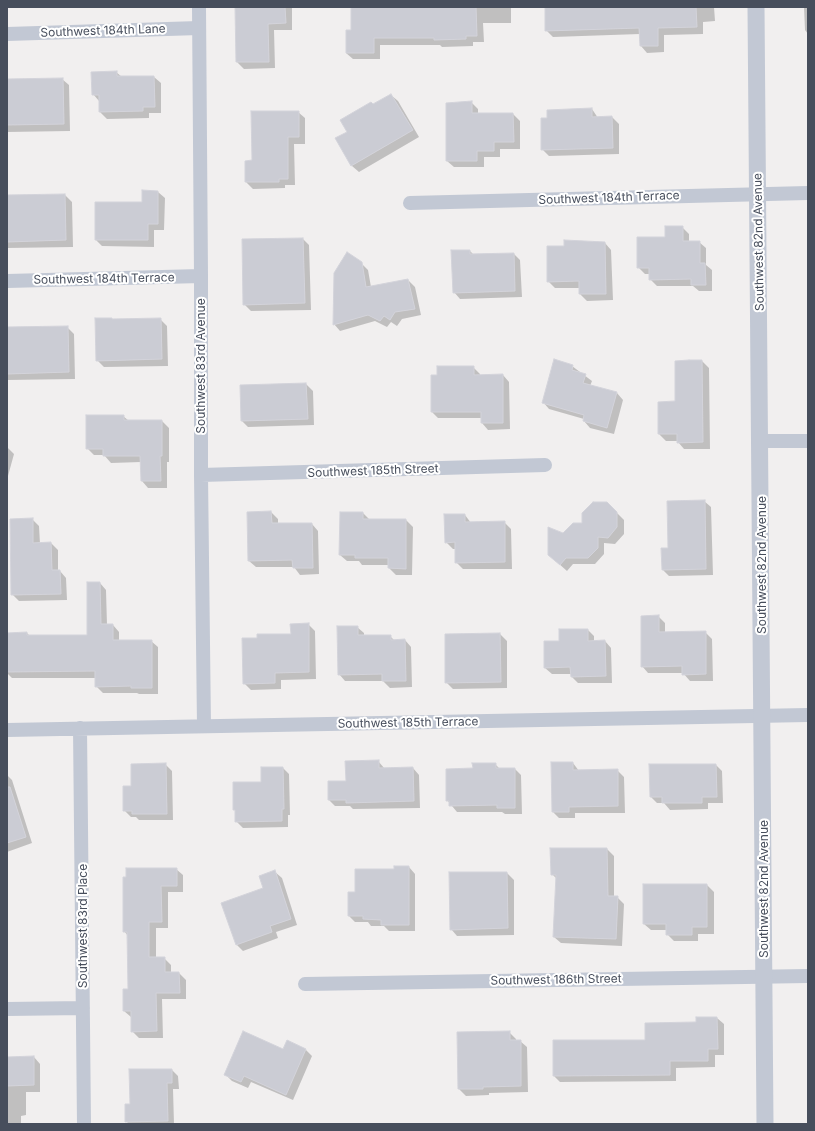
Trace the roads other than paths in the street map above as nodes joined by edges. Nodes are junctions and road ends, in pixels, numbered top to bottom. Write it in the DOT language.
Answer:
graph roads {
  1 [pos="199,7"];
  2 [pos="756,7"];
  3 [pos="199,28"];
  4 [pos="7,34"];
  5 [pos="808,193"];
  6 [pos="758,194"];
  7 [pos="410,203"];
  8 [pos="202,276"];
  9 [pos="7,281"];
  10 [pos="761,441"];
  11 [pos="808,441"];
  12 [pos="545,465"];
  13 [pos="202,475"];
  14 [pos="763,715"];
  15 [pos="808,715"];
  16 [pos="204,726"];
  17 [pos="80,728"];
  18 [pos="7,730"];
  19 [pos="765,976"];
  20 [pos="808,976"];
  21 [pos="305,984"];
  22 [pos="83,1008"];
  23 [pos="7,1009"];
  24 [pos="84,1124"];
  25 [pos="765,1124"];
  1 -- 3 [label="street, Southwest 83rd Avenue"];
  2 -- 6 [label="street, Southwest 82nd Avenue"];
  3 -- 4 [label="street, Southwest 184th Lane"];
  3 -- 8 [label="street, Southwest 83rd Avenue"];
  5 -- 6 [label="street, Southwest 184th Terrace"];
  6 -- 7 [label="street, Southwest 184th Terrace"];
  6 -- 10 [label="street, Southwest 82nd Avenue"];
  8 -- 9 [label="street, Southwest 184th Terrace"];
  8 -- 13 [label="street, Southwest 83rd Avenue"];
  10 -- 11 [label="street"];
  10 -- 14 [label="street, Southwest 82nd Avenue"];
  12 -- 13 [label="street, Southwest 185th Street"];
  13 -- 16 [label="street, Southwest 83rd Avenue"];
  14 -- 15 [label="street, Southwest 185th Terrace"];
  14 -- 16 [label="street, Southwest 185th Terrace"];
  14 -- 19 [label="street, Southwest 82nd Avenue"];
  16 -- 17 [label="street, Southwest 185th Terrace"];
  17 -- 18 [label="street, Southwest 185th Terrace"];
  17 -- 22 [label="street, Southwest 83rd Place"];
  19 -- 20 [label="street, Southwest 186th Street"];
  19 -- 21 [label="street, Southwest 186th Street"];
  19 -- 25 [label="street, Southwest 82nd Avenue"];
  22 -- 23 [label="street"];
  22 -- 24 [label="street, Southwest 83rd Place"];
}
